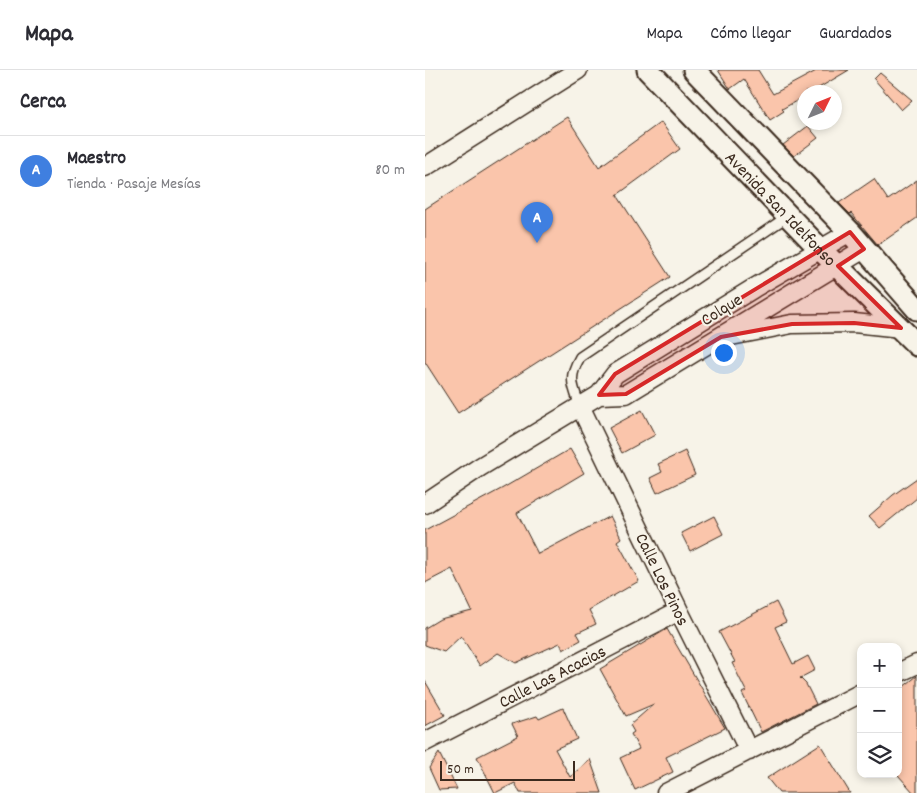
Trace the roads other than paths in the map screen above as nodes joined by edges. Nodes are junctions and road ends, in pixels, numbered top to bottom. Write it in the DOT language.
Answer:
graph roads {
  1 [pos="578,70"];
  2 [pos="648,70"];
  3 [pos="694,70"];
  4 [pos="425,167"];
  5 [pos="788,216"];
  6 [pos="850,232"];
  7 [pos="864,249"];
  8 [pos="821,250"];
  9 [pos="838,266"];
  10 [pos="917,310"];
  11 [pos="901,328"];
  12 [pos="721,338"];
  13 [pos="917,345"];
  14 [pos="599,395"];
  15 [pos="580,406"];
  16 [pos="425,504"];
  17 [pos="679,611"];
  18 [pos="917,664"];
  19 [pos="902,671"];
  20 [pos="857,695"];
  21 [pos="425,742"];
  22 [pos="749,751"];
  23 [pos="666,793"];
  1 -- 4 [label="street"];
  2 -- 5 [label="street, Avenida San Idelfonso"];
  3 -- 6 [label="street, Avenida San Idelfonso"];
  5 -- 8 [label="street, Avenida San Idelfonso"];
  5 -- 15 [label="lane"];
  6 -- 7 [label="street, Avenida San Idelfonso"];
  6 -- 8 [label="street, Colque"];
  7 -- 9 [label="street, Colque"];
  7 -- 10 [label="street, Avenida San Idelfonso"];
  8 -- 9 [label="street, Avenida San Idelfonso"];
  8 -- 14 [label="street, Colque"];
  9 -- 11 [label="street, Avenida San Idelfonso"];
  9 -- 12 [label="street, Colque"];
  11 -- 12 [label="street, Colque"];
  11 -- 13 [label="street, Avenida San Idelfonso"];
  12 -- 14 [label="street, Colque"];
  14 -- 15 [label="street, Colque"];
  15 -- 16 [label="street, Colque"];
  15 -- 17 [label="street, Calle Los Pinos"];
  17 -- 21 [label="street, Calle Las Acacias"];
  17 -- 22 [label="street, Calle Los Pinos"];
  18 -- 19 [label="street"];
  20 -- 22 [label="street"];
  22 -- 23 [label="street"];
}
